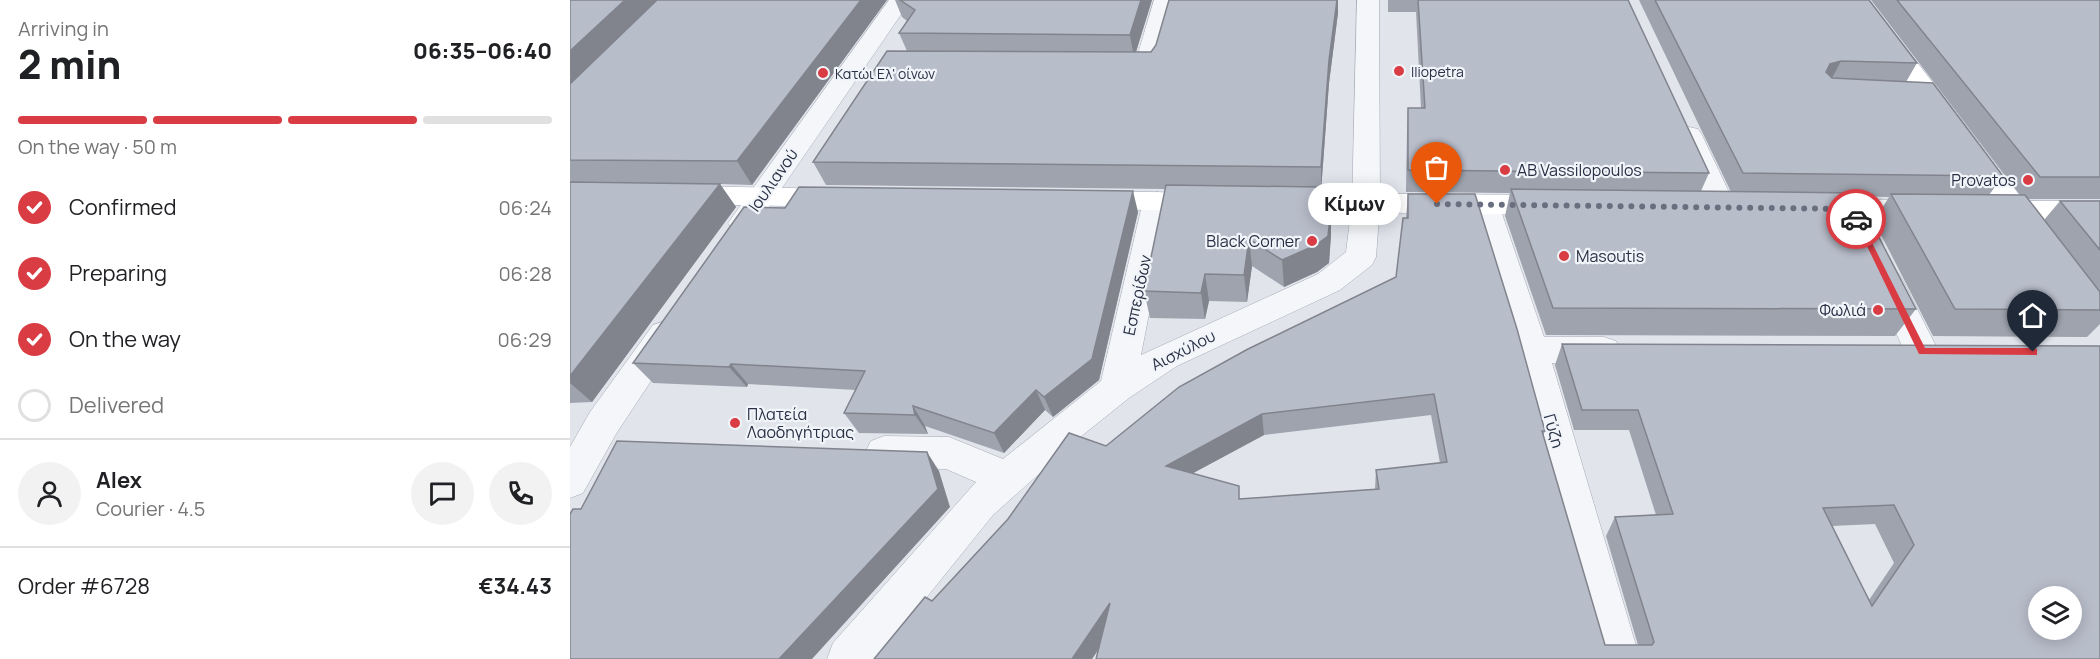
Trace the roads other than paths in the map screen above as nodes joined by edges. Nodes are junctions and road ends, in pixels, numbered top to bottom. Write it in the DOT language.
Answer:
graph roads {
  1 [pos="900,0"];
  2 [pos="1166,0"];
  3 [pos="1368,0"];
  4 [pos="1855,6"];
  5 [pos="1099,66"];
  6 [pos="1896,94"];
  7 [pos="1929,95"];
  8 [pos="1679,114"];
  9 [pos="660,195"];
  10 [pos="761,197"];
  11 [pos="863,198"];
  12 [pos="1063,200"];
  13 [pos="1157,201"];
  14 [pos="1366,204"];
  15 [pos="1485,205"];
  16 [pos="1580,206"];
  17 [pos="1722,207"];
  18 [pos="1792,208"];
  19 [pos="1851,209"];
  20 [pos="2016,211"];
  21 [pos="2100,211"];
  22 [pos="727,246"];
  23 [pos="2044,249"];
  24 [pos="686,305"];
  25 [pos="1531,350"];
  26 [pos="1638,350"];
  27 [pos="1887,351"];
  28 [pos="1922,352"];
  29 [pos="1958,352"];
  30 [pos="1117,388"];
  31 [pos="854,451"];
  32 [pos="1006,478"];
  33 [pos="570,481"];
  34 [pos="849,659"];
  35 [pos="1618,659"];
  1 -- 10 [label="street, Ιουλιανού"];
  2 -- 5 [label="street"];
  3 -- 14 [label="street, Αισχύλου"];
  4 -- 7 [label="main road"];
  6 -- 7 [label="street"];
  7 -- 20 [label="main road"];
  8 -- 17 [label="street"];
  9 -- 10 [label="main road"];
  10 -- 11 [label="main road"];
  10 -- 22 [label="street, Ιουλιανού"];
  12 -- 13 [label="main road"];
  13 -- 14 [label="main road"];
  13 -- 30 [label="street, Εσπερίδων"];
  14 -- 15 [label="main road"];
  14 -- 30 [label="street, Αισχύλου"];
  15 -- 16 [label="main road"];
  15 -- 25 [label="street, Γύζη"];
  18 -- 19 [label="main road"];
  19 -- 20 [label="main road"];
  19 -- 28 [label="street"];
  20 -- 21 [label="main road"];
  20 -- 23 [label="main road"];
  24 -- 33 [label="street"];
  25 -- 26 [label="street"];
  25 -- 35 [label="street, Γύζη"];
  27 -- 28 [label="street"];
  28 -- 29 [label="street"];
  30 -- 32 [label="street, Αισχύλου"];
  31 -- 32 [label="street"];
  32 -- 34 [label="street, Αισχύλου"];
}
